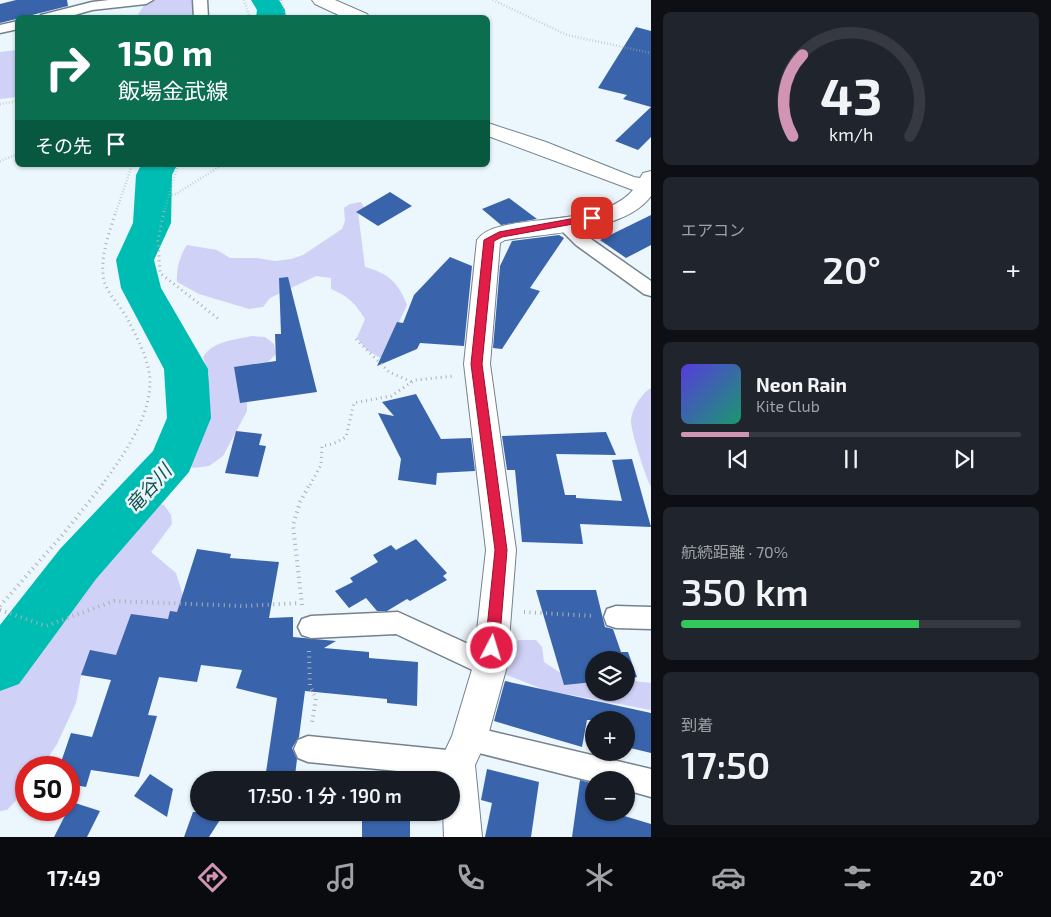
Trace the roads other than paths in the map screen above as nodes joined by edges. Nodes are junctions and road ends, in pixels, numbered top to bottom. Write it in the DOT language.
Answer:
graph roads {
  1 [pos="146,0"];
  2 [pos="200,0"];
  3 [pos="321,0"];
  4 [pos="58,15"];
  5 [pos="201,15"];
  6 [pos="354,15"];
  7 [pos="15,26"];
  8 [pos="0,29"];
  9 [pos="490,131"];
  10 [pos="649,182"];
  11 [pos="563,223"];
  12 [pos="651,290"];
  13 [pos="616,617"];
  14 [pos="651,618"];
  15 [pos="311,627"];
  16 [pos="490,666"];
  17 [pos="308,749"];
  18 [pos="463,752"];
  19 [pos="651,783"];
  20 [pos="463,837"];
  1 -- 4 [label="street"];
  2 -- 5 [label="street"];
  3 -- 6 [label="main road"];
  7 -- 8 [label="street"];
  9 -- 10 [label="main road"];
  10 -- 11 [label="main road"];
  11 -- 12 [label="street"];
  11 -- 16 [label="main road"];
  13 -- 14 [label="street"];
  15 -- 16 [label="street"];
  16 -- 18 [label="main road"];
  17 -- 18 [label="street"];
  18 -- 19 [label="street"];
  18 -- 20 [label="main road"];
}
